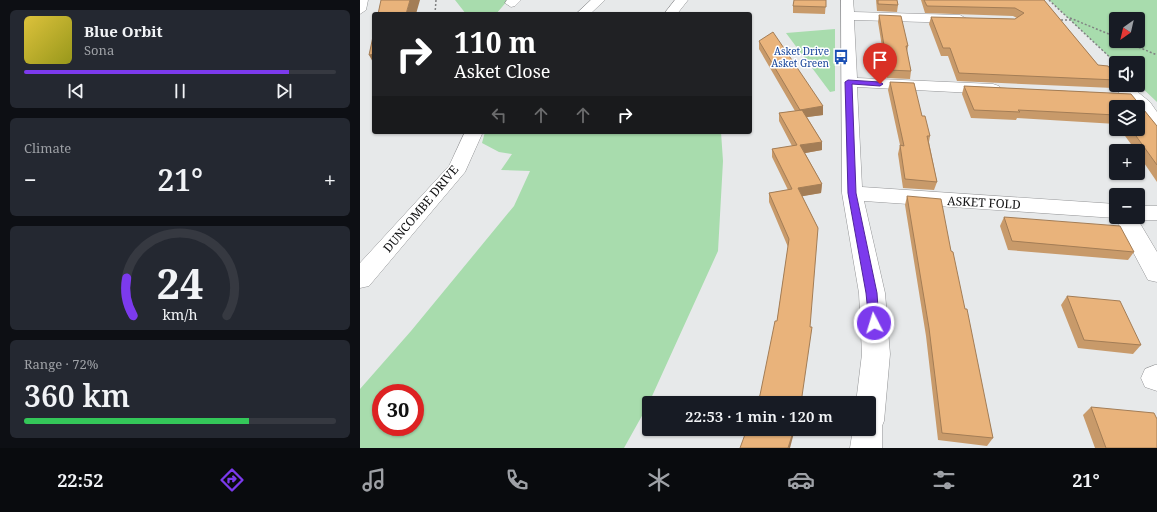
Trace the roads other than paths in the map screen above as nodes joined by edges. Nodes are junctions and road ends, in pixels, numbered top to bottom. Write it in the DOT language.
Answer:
graph roads {
  1 [pos="362,0"];
  2 [pos="599,0"];
  3 [pos="677,0"];
  4 [pos="847,8"];
  5 [pos="360,10"];
  6 [pos="584,12"];
  7 [pos="671,12"];
  8 [pos="974,20"];
  9 [pos="848,82"];
  10 [pos="1005,90"];
  11 [pos="1107,95"];
  12 [pos="1157,124"];
  13 [pos="472,134"];
  14 [pos="852,193"];
  15 [pos="1109,211"];
  16 [pos="1145,213"];
  17 [pos="1157,213"];
  18 [pos="1129,224"];
  19 [pos="1157,273"];
  20 [pos="360,279"];
  21 [pos="872,396"];
  22 [pos="867,436"];
  23 [pos="866,448"];
  1 -- 5 [label="street"];
  2 -- 6 [label="street"];
  3 -- 7 [label="street"];
  4 -- 8 [label="street"];
  4 -- 9 [label="street"];
  9 -- 10 [label="street"];
  9 -- 14 [label="street"];
  11 -- 12 [label="street"];
  13 -- 20 [label="street, DUNCOMBE DRIVE"];
  14 -- 15 [label="street, ASKET FOLD"];
  14 -- 21 [label="street"];
  16 -- 17 [label="street"];
  18 -- 19 [label="street"];
  22 -- 23 [label="street"];
}
